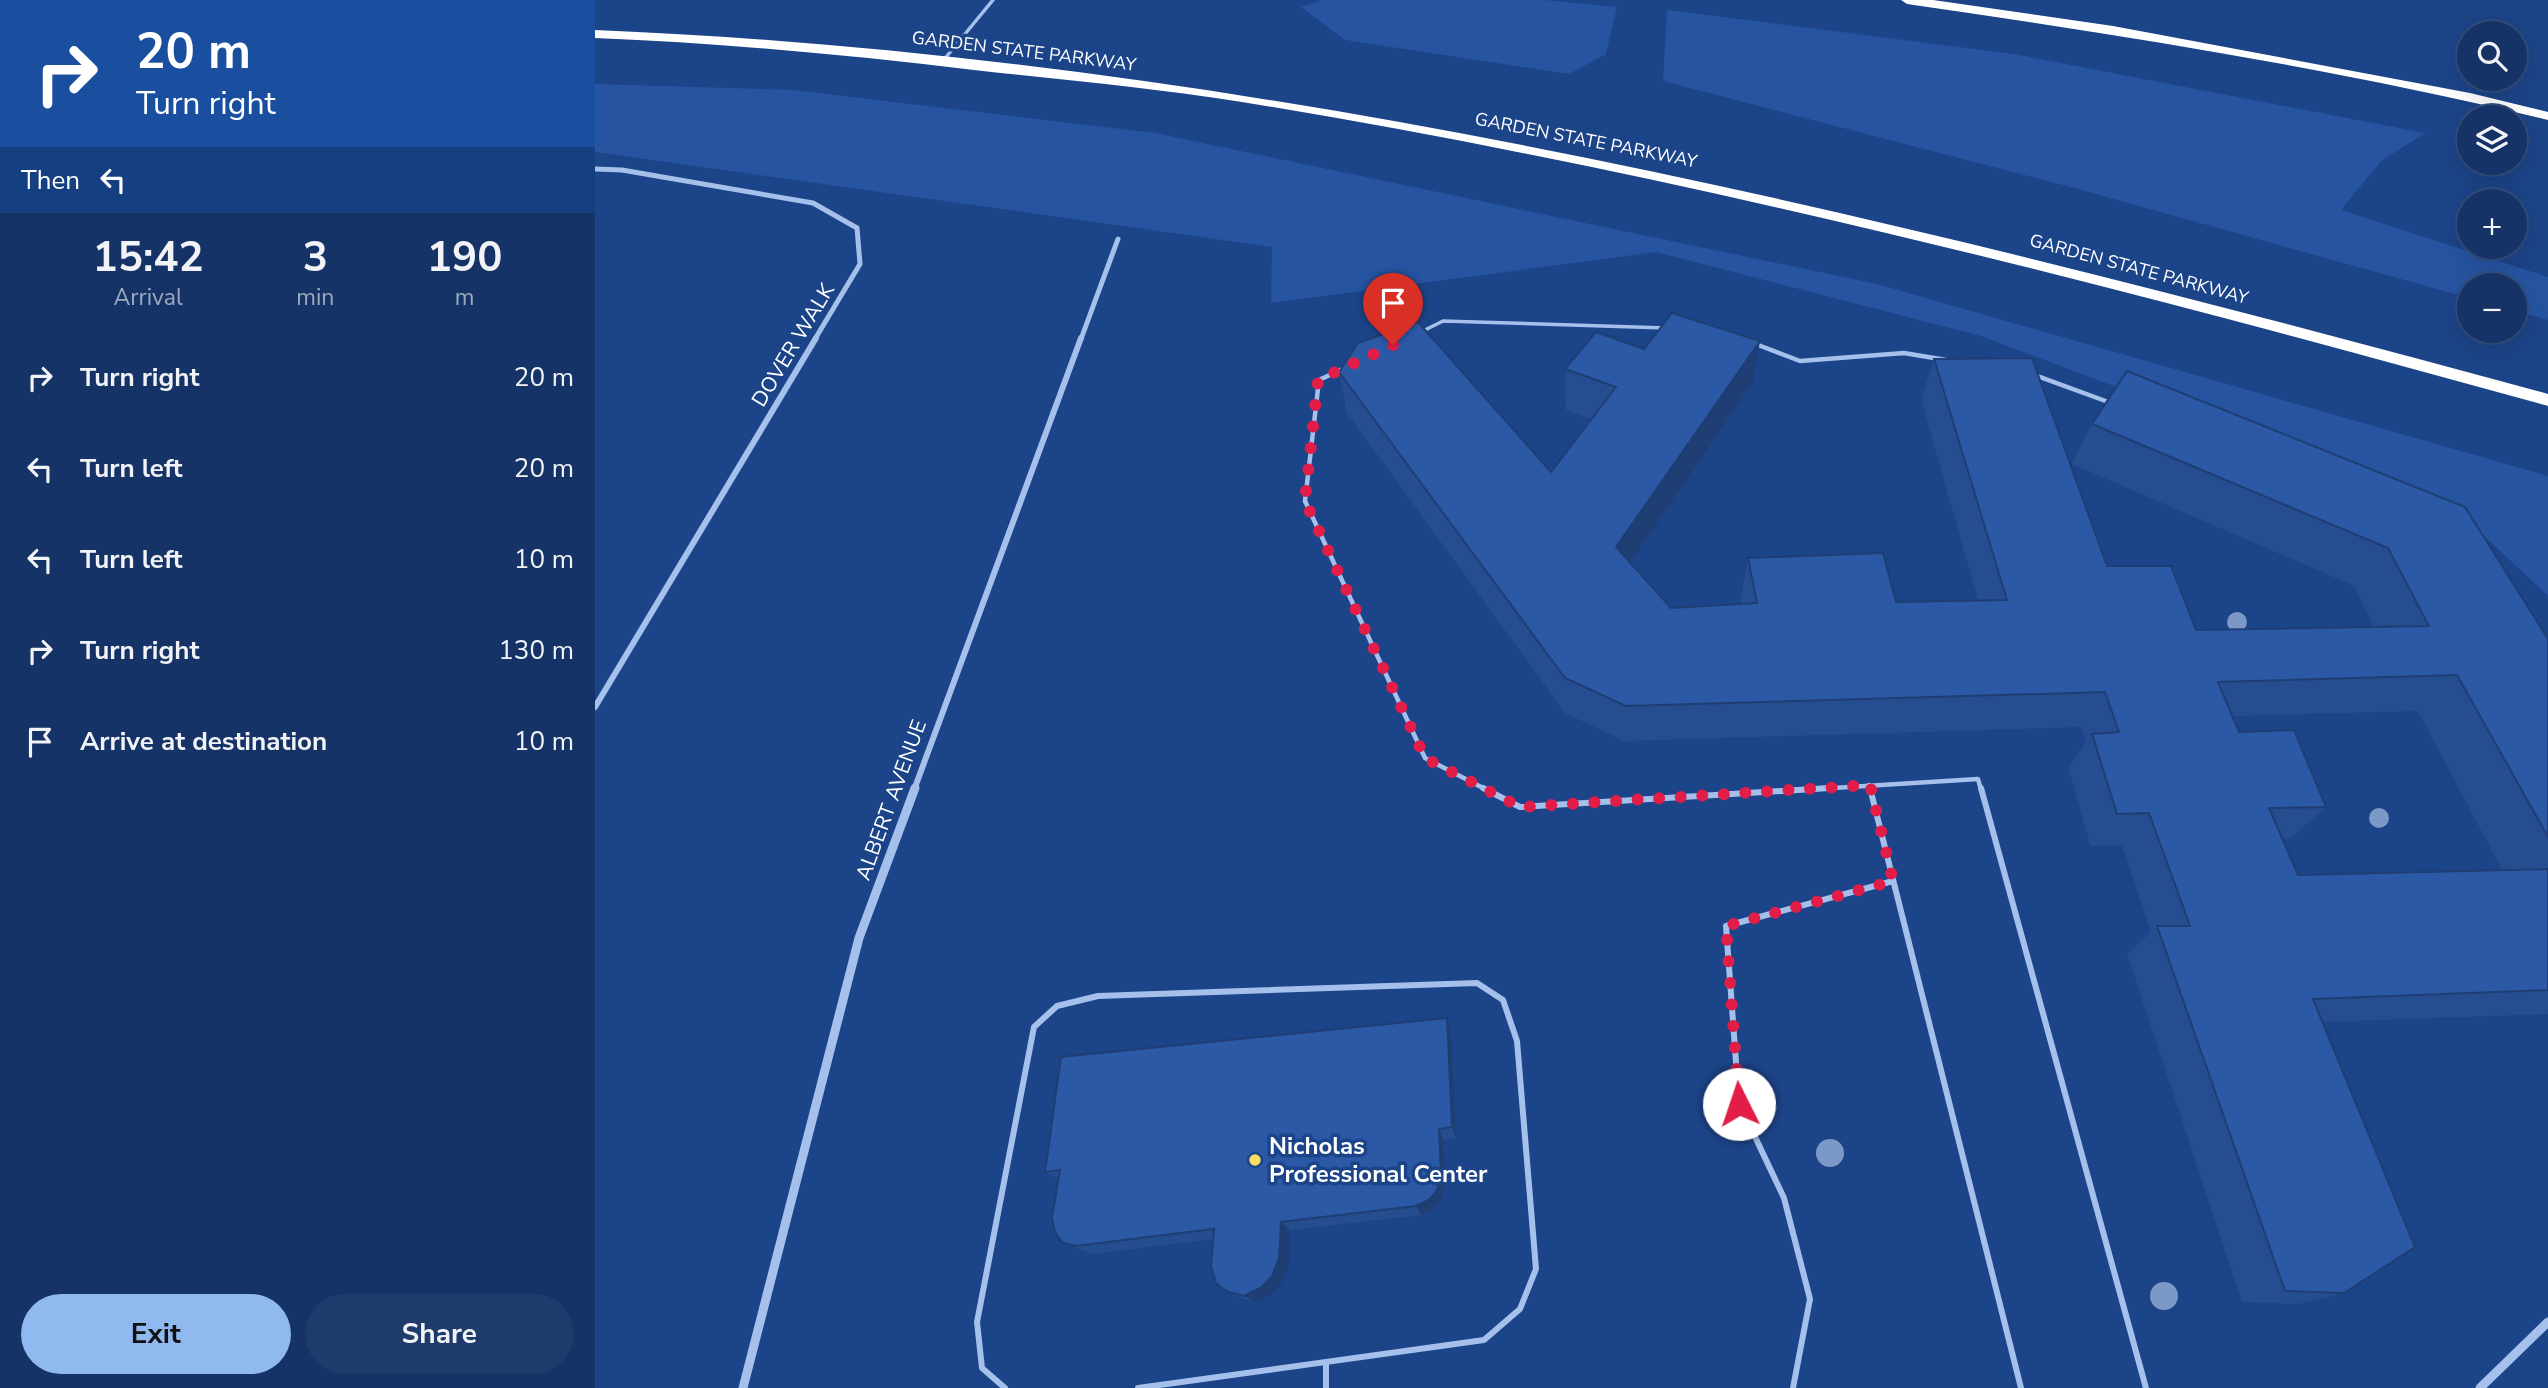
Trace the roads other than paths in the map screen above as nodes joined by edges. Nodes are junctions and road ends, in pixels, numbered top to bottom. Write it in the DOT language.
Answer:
graph roads {
  1 [pos="993,0"];
  2 [pos="1907,0"];
  3 [pos="595,34"];
  4 [pos="942,62"];
  5 [pos="2548,116"];
  6 [pos="595,170"];
  7 [pos="1118,239"];
  8 [pos="1678,329"];
  9 [pos="1406,339"];
  10 [pos="1742,339"];
  11 [pos="1954,361"];
  12 [pos="1356,362"];
  13 [pos="2029,373"];
  14 [pos="2548,400"];
  15 [pos="2117,406"];
  16 [pos="595,707"];
  17 [pos="1870,785"];
  18 [pos="1893,881"];
  19 [pos="2548,1322"];
  20 [pos="1327,1362"];
  21 [pos="743,1388"];
  22 [pos="1005,1388"];
  23 [pos="1138,1388"];
  24 [pos="1326,1388"];
  25 [pos="1793,1388"];
  26 [pos="2021,1388"];
  27 [pos="2146,1388"];
  28 [pos="2480,1388"];
  1 -- 4 [label="lane"];
  2 -- 5 [label="highway"];
  3 -- 4 [label="highway, GARDEN STATE PARKWAY"];
  4 -- 14 [label="highway, GARDEN STATE PARKWAY"];
  6 -- 16 [label="street, DOVER WALK"];
  7 -- 21 [label="street, ALBERT AVENUE"];
  8 -- 9 [label="lane"];
  10 -- 11 [label="lane"];
  12 -- 17 [label="lane"];
  13 -- 15 [label="lane"];
  17 -- 18 [label="lane"];
  17 -- 27 [label="lane"];
  18 -- 25 [label="lane"];
  18 -- 26 [label="lane"];
  19 -- 28 [label="street"];
  20 -- 22 [label="lane"];
  20 -- 23 [label="lane"];
  20 -- 24 [label="lane"];
}
